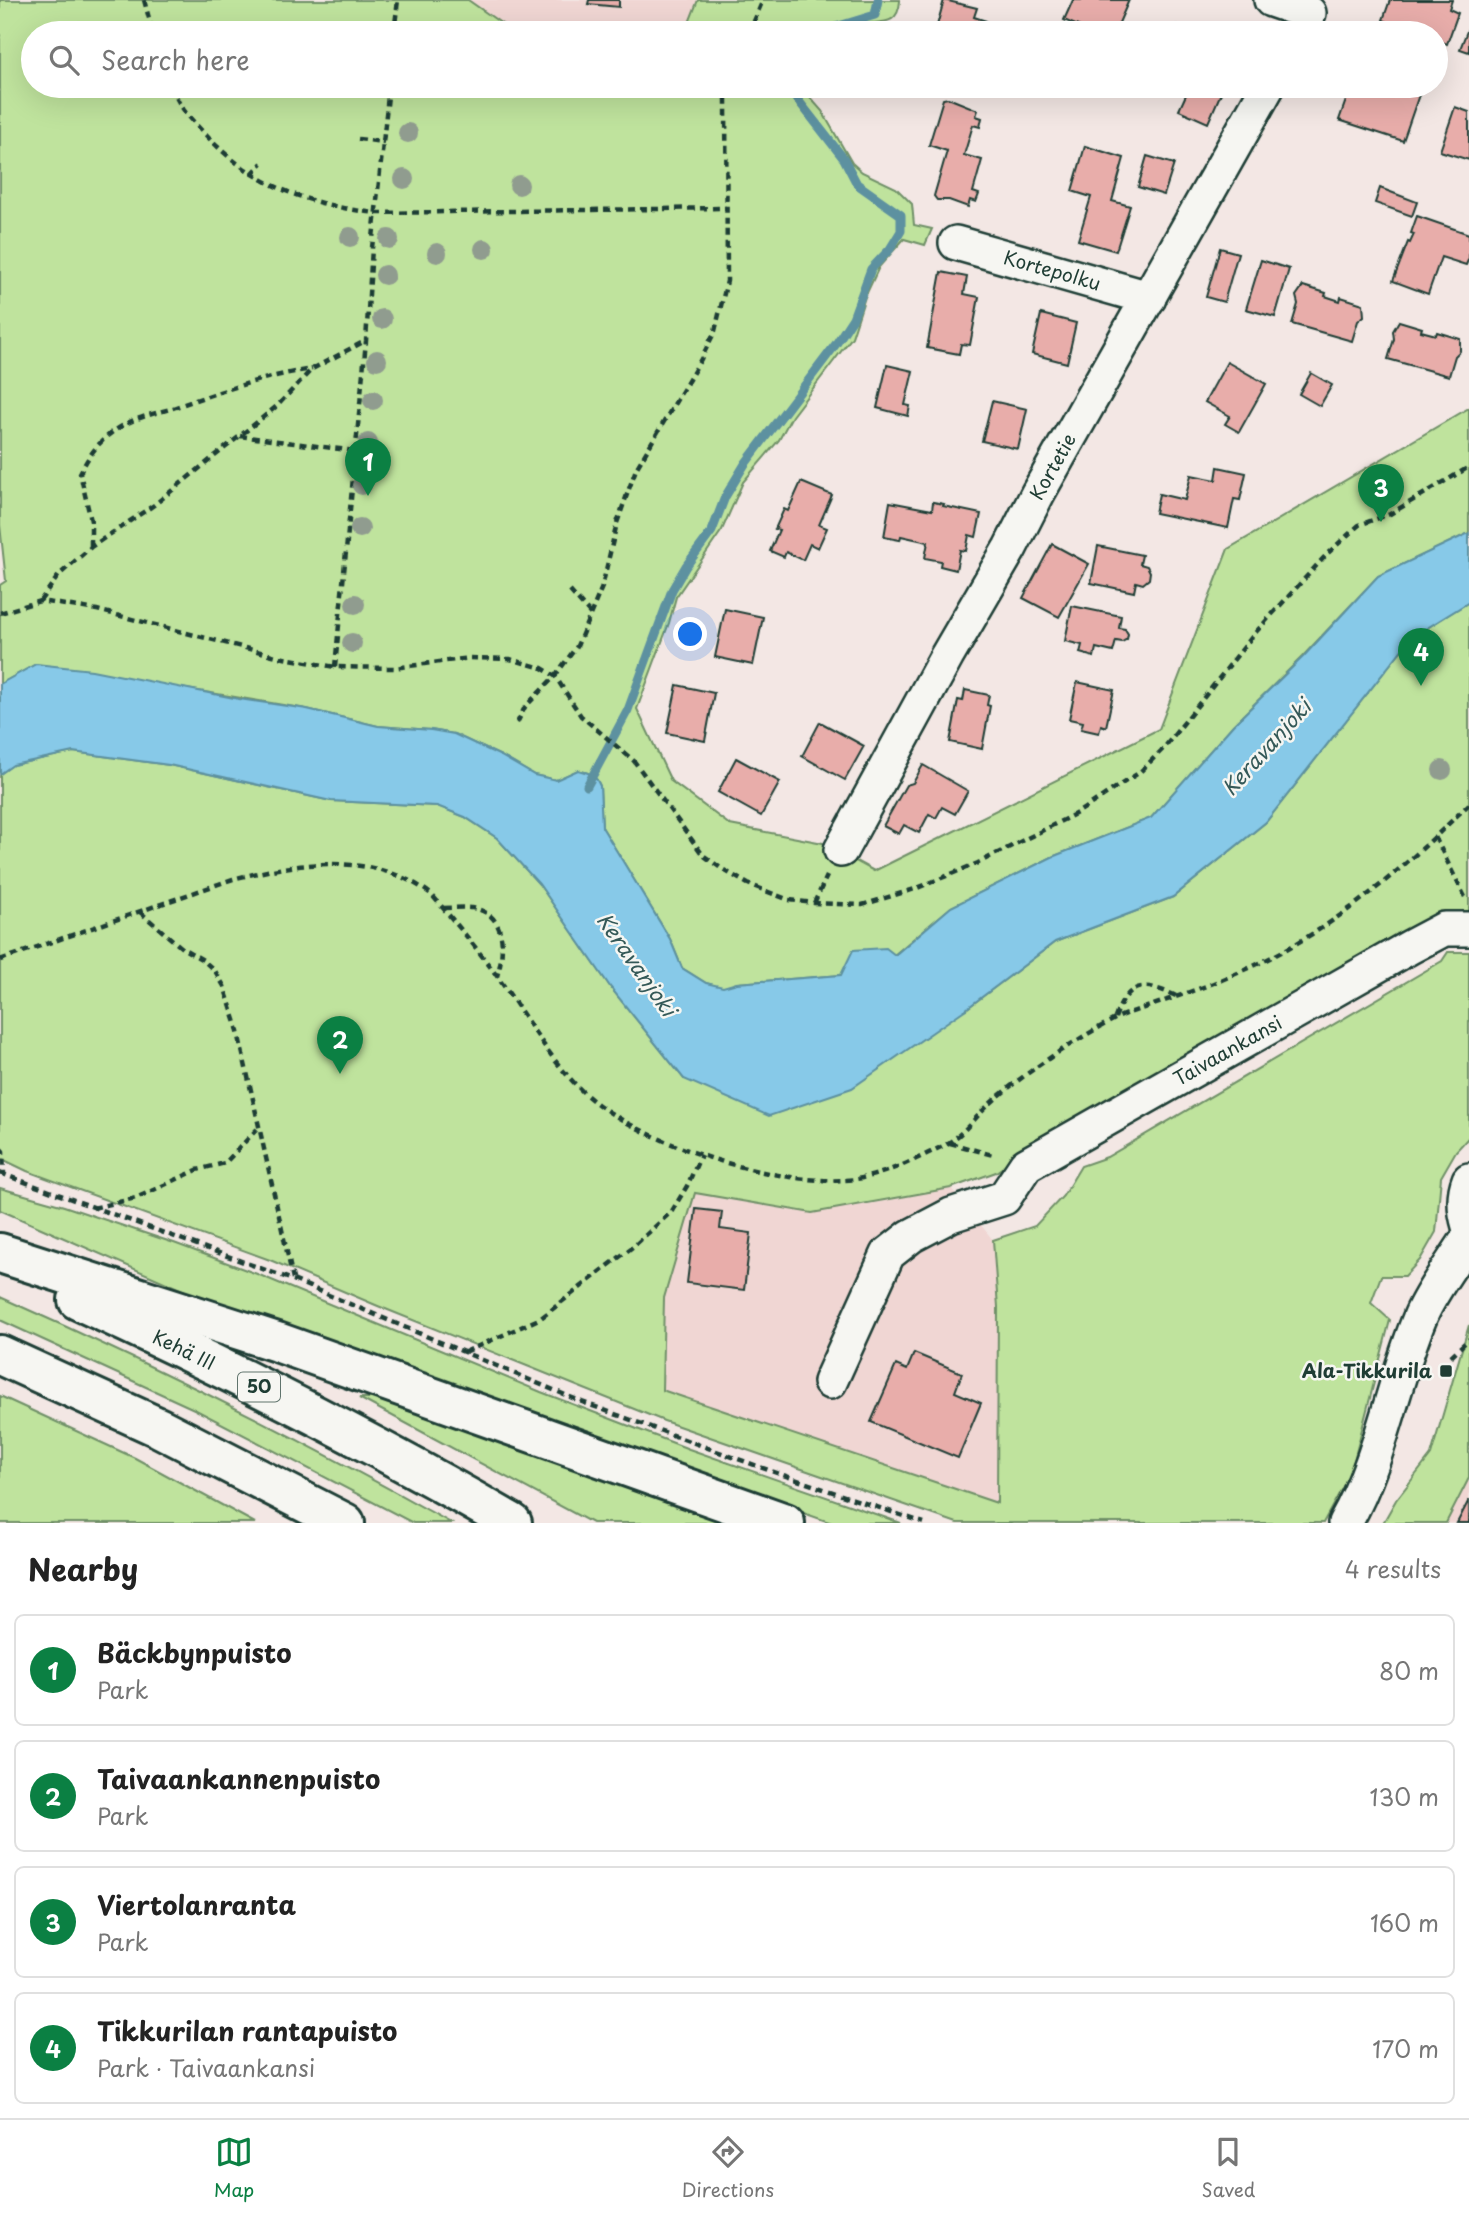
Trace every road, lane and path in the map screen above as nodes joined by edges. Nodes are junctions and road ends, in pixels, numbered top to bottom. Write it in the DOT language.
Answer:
graph roads {
  1 [pos="144,0"];
  2 [pos="398,0"];
  3 [pos="763,0"];
  4 [pos="1271,0"];
  5 [pos="1308,15"];
  6 [pos="150,21"];
  7 [pos="395,21"];
  8 [pos="755,21"];
  9 [pos="176,98"];
  10 [pos="388,98"];
  11 [pos="726,98"];
  12 [pos="1261,98"];
  13 [pos="358,139"];
  14 [pos="384,142"];
  15 [pos="262,163"];
  16 [pos="252,174"];
  17 [pos="726,208"];
  18 [pos="376,213"];
  19 [pos="957,243"];
  20 [pos="1149,298"];
  21 [pos="366,341"];
  22 [pos="312,369"];
  23 [pos="239,436"];
  24 [pos="355,451"];
  25 [pos="1469,467"];
  26 [pos="91,547"];
  27 [pos="570,591"];
  28 [pos="40,601"];
  29 [pos="0,613"];
  30 [pos="592,615"];
  31 [pos="335,667"];
  32 [pos="555,676"];
  33 [pos="517,723"];
  34 [pos="1469,804"];
  35 [pos="1435,837"];
  36 [pos="841,850"];
  37 [pos="1469,907"];
  38 [pos="443,908"];
  39 [pos="140,912"];
  40 [pos="1469,929"];
  41 [pos="0,960"];
  42 [pos="497,976"];
  43 [pos="1178,997"];
  44 [pos="1115,1019"];
  45 [pos="259,1127"];
  46 [pos="949,1143"];
  47 [pos="0,1149"];
  48 [pos="701,1155"];
  49 [pos="1026,1165"];
  50 [pos="2,1174"];
  51 [pos="1469,1180"];
  52 [pos="93,1208"];
  53 [pos="1469,1226"];
  54 [pos="1469,1237"];
  55 [pos="0,1253"];
  56 [pos="0,1264"];
  57 [pos="293,1280"];
  58 [pos="1469,1339"];
  59 [pos="464,1353"];
  60 [pos="0,1355"];
  61 [pos="1451,1356"];
  62 [pos="830,1382"];
  63 [pos="345,1523"];
  64 [pos="512,1523"];
  65 [pos="785,1523"];
  66 [pos="924,1523"];
  67 [pos="1345,1523"];
  1 -- 6 [label="path"];
  2 -- 7 [label="path"];
  3 -- 8 [label="path"];
  4 -- 5 [label="street"];
  9 -- 16 [label="path"];
  10 -- 14 [label="path"];
  11 -- 17 [label="path"];
  12 -- 20 [label="street, Kortetie"];
  13 -- 14 [label="path"];
  14 -- 18 [label="path"];
  15 -- 16 [label="path"];
  16 -- 18 [label="path"];
  17 -- 18 [label="path"];
  17 -- 30 [label="path"];
  18 -- 21 [label="path"];
  19 -- 20 [label="street, Kortepolku"];
  20 -- 36 [label="street, Kortetie"];
  21 -- 22 [label="path"];
  21 -- 24 [label="path"];
  22 -- 23 [label="path"];
  22 -- 26 [label="path"];
  23 -- 24 [label="path"];
  23 -- 26 [label="path"];
  24 -- 31 [label="path"];
  25 -- 32 [label="path"];
  26 -- 28 [label="path"];
  27 -- 30 [label="path"];
  28 -- 29 [label="path"];
  28 -- 31 [label="path"];
  30 -- 32 [label="path"];
  31 -- 32 [label="path"];
  32 -- 33 [label="path"];
  34 -- 35 [label="path"];
  35 -- 37 [label="path"];
  35 -- 43 [label="path"];
  38 -- 39 [label="path"];
  38 -- 42 [label="path"];
  38 -- 42 [label="path"];
  39 -- 41 [label="path"];
  39 -- 45 [label="path"];
  40 -- 49 [label="street, Taivaankansi"];
  42 -- 48 [label="path"];
  43 -- 44 [label="path"];
  43 -- 44 [label="path"];
  44 -- 46 [label="path"];
  45 -- 52 [label="path"];
  45 -- 57 [label="path"];
  46 -- 48 [label="path"];
  46 -- 49 [label="path"];
  47 -- 50 [label="path"];
  48 -- 59 [label="path"];
  49 -- 62 [label="street, Taivaankansi"];
  50 -- 52 [label="path"];
  51 -- 53 [label="street"];
  52 -- 57 [label="path"];
  54 -- 67 [label="street"];
  55 -- 65 [label="highway"];
  56 -- 64 [label="highway, Kehä III / 50"];
  57 -- 59 [label="path"];
  58 -- 61 [label="path"];
  59 -- 66 [label="path"];
  60 -- 63 [label="highway"];
}
